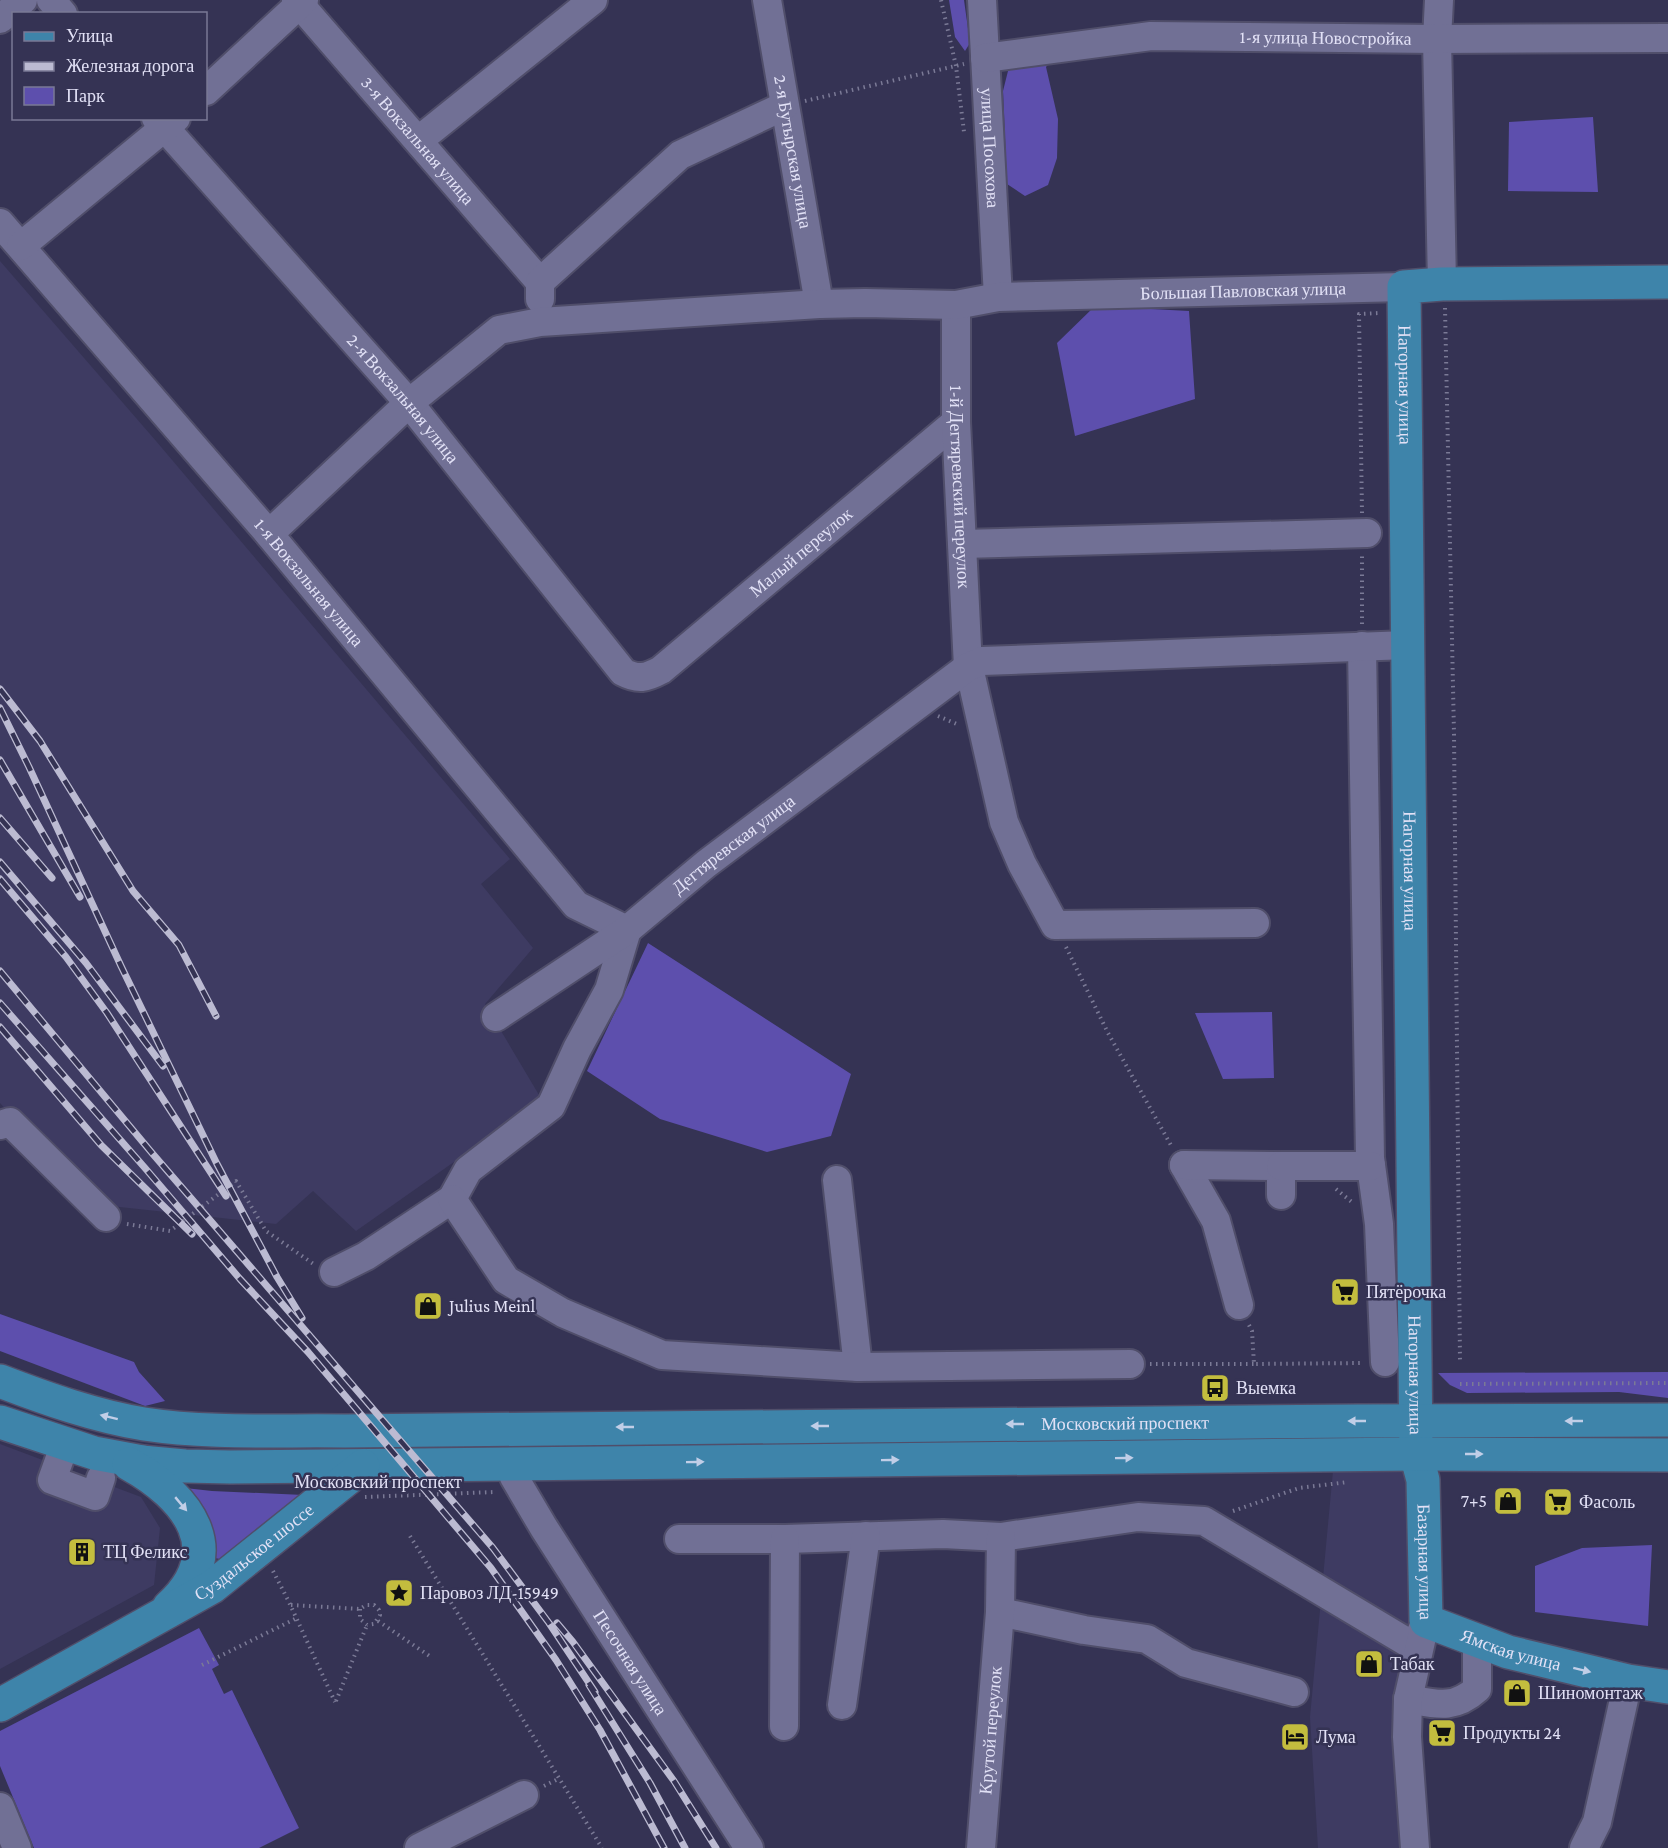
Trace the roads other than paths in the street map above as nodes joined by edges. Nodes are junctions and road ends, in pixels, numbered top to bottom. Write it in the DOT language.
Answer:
graph roads {
  1 [pos="23,0"];
  2 [pos="51,0"];
  3 [pos="593,0"];
  4 [pos="767,0"];
  5 [pos="982,0"];
  6 [pos="1439,0"];
  7 [pos="300,1"];
  8 [pos="61,12"];
  9 [pos="0,19"];
  10 [pos="1668,38"];
  11 [pos="1437,39"];
  12 [pos="985,58"];
  13 [pos="207,90"];
  14 [pos="784,106"];
  15 [pos="166,122"];
  16 [pos="419,140"];
  17 [pos="0,223"];
  18 [pos="21,246"];
  19 [pos="540,282"];
  20 [pos="1668,282"];
  21 [pos="1404,287"];
  22 [pos="1444,296"];
  23 [pos="998,297"];
  24 [pos="819,304"];
  25 [pos="956,305"];
  26 [pos="540,322"];
  27 [pos="409,403"];
  28 [pos="956,422"];
  29 [pos="1365,533"];
  30 [pos="269,534"];
  31 [pos="963,544"];
  32 [pos="1407,645"];
  33 [pos="1362,646"];
  34 [pos="969,667"];
  35 [pos="643,678"];
  36 [pos="1255,923"];
  37 [pos="627,930"];
  38 [pos="496,1017"];
  39 [pos="0,1125"];
  40 [pos="1295,1166"];
  41 [pos="1371,1166"];
  42 [pos="837,1180"];
  43 [pos="1281,1195"];
  44 [pos="452,1199"];
  45 [pos="106,1217"];
  46 [pos="1413,1223"];
  47 [pos="1379,1224"];
  48 [pos="334,1272"];
  49 [pos="1239,1305"];
  50 [pos="1379,1363"];
  51 [pos="1130,1364"];
  52 [pos="858,1367"];
  53 [pos="0,1382"];
  54 [pos="1668,1420"];
  55 [pos="1415,1421"];
  56 [pos="0,1422"];
  57 [pos="1416,1454"];
  58 [pos="1668,1455"];
  59 [pos="616,1463"];
  60 [pos="120,1466"];
  61 [pos="353,1483"];
  62 [pos="506,1484"];
  63 [pos="866,1536"];
  64 [pos="1001,1537"];
  65 [pos="679,1539"];
  66 [pos="785,1539"];
  67 [pos="1000,1612"];
  68 [pos="1426,1621"];
  69 [pos="138,1629"];
  70 [pos="1477,1640"];
  71 [pos="1628,1681"];
  72 [pos="1668,1687"];
  73 [pos="1294,1692"];
  74 [pos="1408,1699"];
  75 [pos="842,1705"];
  76 [pos="0,1706"];
  77 [pos="784,1726"];
  78 [pos="524,1795"];
  79 [pos="0,1808"];
  80 [pos="1413,1840"];
  81 [pos="17,1848"];
  82 [pos="419,1848"];
  83 [pos="749,1848"];
  84 [pos="981,1848"];
  85 [pos="1390,1848"];
  86 [pos="1584,1848"];
  1 -- 9 [label="street"];
  2 -- 8 [label="street"];
  3 -- 16 [label="street"];
  4 -- 14 [label="street, 2-я Бутырская улица"];
  5 -- 12 [label="street, улица Посохова"];
  6 -- 11 [label="street"];
  7 -- 13 [label="street"];
  7 -- 16 [label="street, 3-я Вокзальная улица"];
  10 -- 11 [label="street, 1-я улица Новостройка"];
  11 -- 12 [label="street, 1-я улица Новостройка"];
  11 -- 22 [label="street"];
  12 -- 23 [label="street, улица Посохова"];
  14 -- 19 [label="street"];
  14 -- 24 [label="street, 2-я Бутырская улица"];
  15 -- 18 [label="street"];
  15 -- 27 [label="street, 2-я Вокзальная улица"];
  16 -- 19 [label="street, 3-я Вокзальная улица"];
  17 -- 18 [label="street, 1-я Вокзальная улица"];
  18 -- 30 [label="street, 1-я Вокзальная улица"];
  19 -- 26 [label="street"];
  20 -- 22 [label="main road, Большая Павловская улица"];
  21 -- 22 [label="main road, Большая Павловская улица"];
  21 -- 23 [label="street, Большая Павловская улица"];
  21 -- 32 [label="main road, Нагорная улица"];
  23 -- 25 [label="street, Большая Павловская улица"];
  24 -- 25 [label="street, Большая Павловская улица"];
  24 -- 26 [label="street, Большая Павловская улица"];
  25 -- 28 [label="street, 1-й Дегтяревский переулок"];
  26 -- 27 [label="street, Большая Павловская улица"];
  27 -- 30 [label="street, Большая Павловская улица"];
  27 -- 35 [label="street, 2-я Вокзальная улица"];
  28 -- 31 [label="street, 1-й Дегтяревский переулок"];
  28 -- 35 [label="street, Малый переулок"];
  29 -- 31 [label="street"];
  30 -- 37 [label="street, 1-я Вокзальная улица"];
  31 -- 34 [label="street, 1-й Дегтяревский переулок"];
  32 -- 33 [label="street"];
  32 -- 46 [label="main road, Нагорная улица"];
  33 -- 34 [label="street"];
  33 -- 41 [label="street"];
  34 -- 36 [label="street, 1-й Дегтяревский переулок"];
  34 -- 37 [label="street, Дегтяревская улица"];
  37 -- 38 [label="street, Дегтяревская улица"];
  37 -- 44 [label="street"];
  39 -- 45 [label="street"];
  40 -- 41 [label="street"];
  40 -- 43 [label="street"];
  40 -- 49 [label="street"];
  41 -- 47 [label="street"];
  42 -- 52 [label="street"];
  44 -- 48 [label="street"];
  44 -- 52 [label="street"];
  46 -- 47 [label="street"];
  46 -- 55 [label="main road, Нагорная улица"];
  47 -- 50 [label="street"];
  51 -- 52 [label="street"];
  55 -- 53 [label="main road, Московский проспект, one-way"];
  54 -- 55 [label="main road, Московский проспект, one-way"];
  55 -- 57 [label="main road, Нагорная улица"];
  56 -- 60 [label="main road, Московский проспект"];
  57 -- 58 [label="main road, Московский проспект, one-way"];
  59 -- 57 [label="main road, Московский проспект, one-way"];
  57 -- 68 [label="main road, Базарная улица"];
  59 -- 61 [label="main road, Московский проспект"];
  59 -- 62 [label="main road, Московский проспект"];
  60 -- 61 [label="main road, Московский проспект"];
  60 -- 69 [label="main road, Суздальское шоссе, one-way"];
  61 -- 62 [label="main road, Московский проспект"];
  61 -- 69 [label="main road, Суздальское шоссе"];
  62 -- 83 [label="street, Песочная улица"];
  63 -- 64 [label="street"];
  63 -- 66 [label="street"];
  63 -- 75 [label="street"];
  64 -- 67 [label="street, Крутой переулок"];
  64 -- 68 [label="street"];
  65 -- 66 [label="street"];
  66 -- 77 [label="street"];
  67 -- 73 [label="street"];
  67 -- 84 [label="street, Крутой переулок"];
  68 -- 70 [label="main road, Ямская улица"];
  68 -- 74 [label="street, Базарная улица"];
  69 -- 76 [label="main road, Суздальское шоссе"];
  70 -- 71 [label="main road, Ямская улица, one-way"];
  70 -- 74 [label="street"];
  71 -- 72 [label="main road, Ямская улица"];
  71 -- 86 [label="street"];
  74 -- 80 [label="street, Базарная улица"];
  78 -- 82 [label="street"];
  79 -- 81 [label="street"];
  80 -- 85 [label="street"];
}
